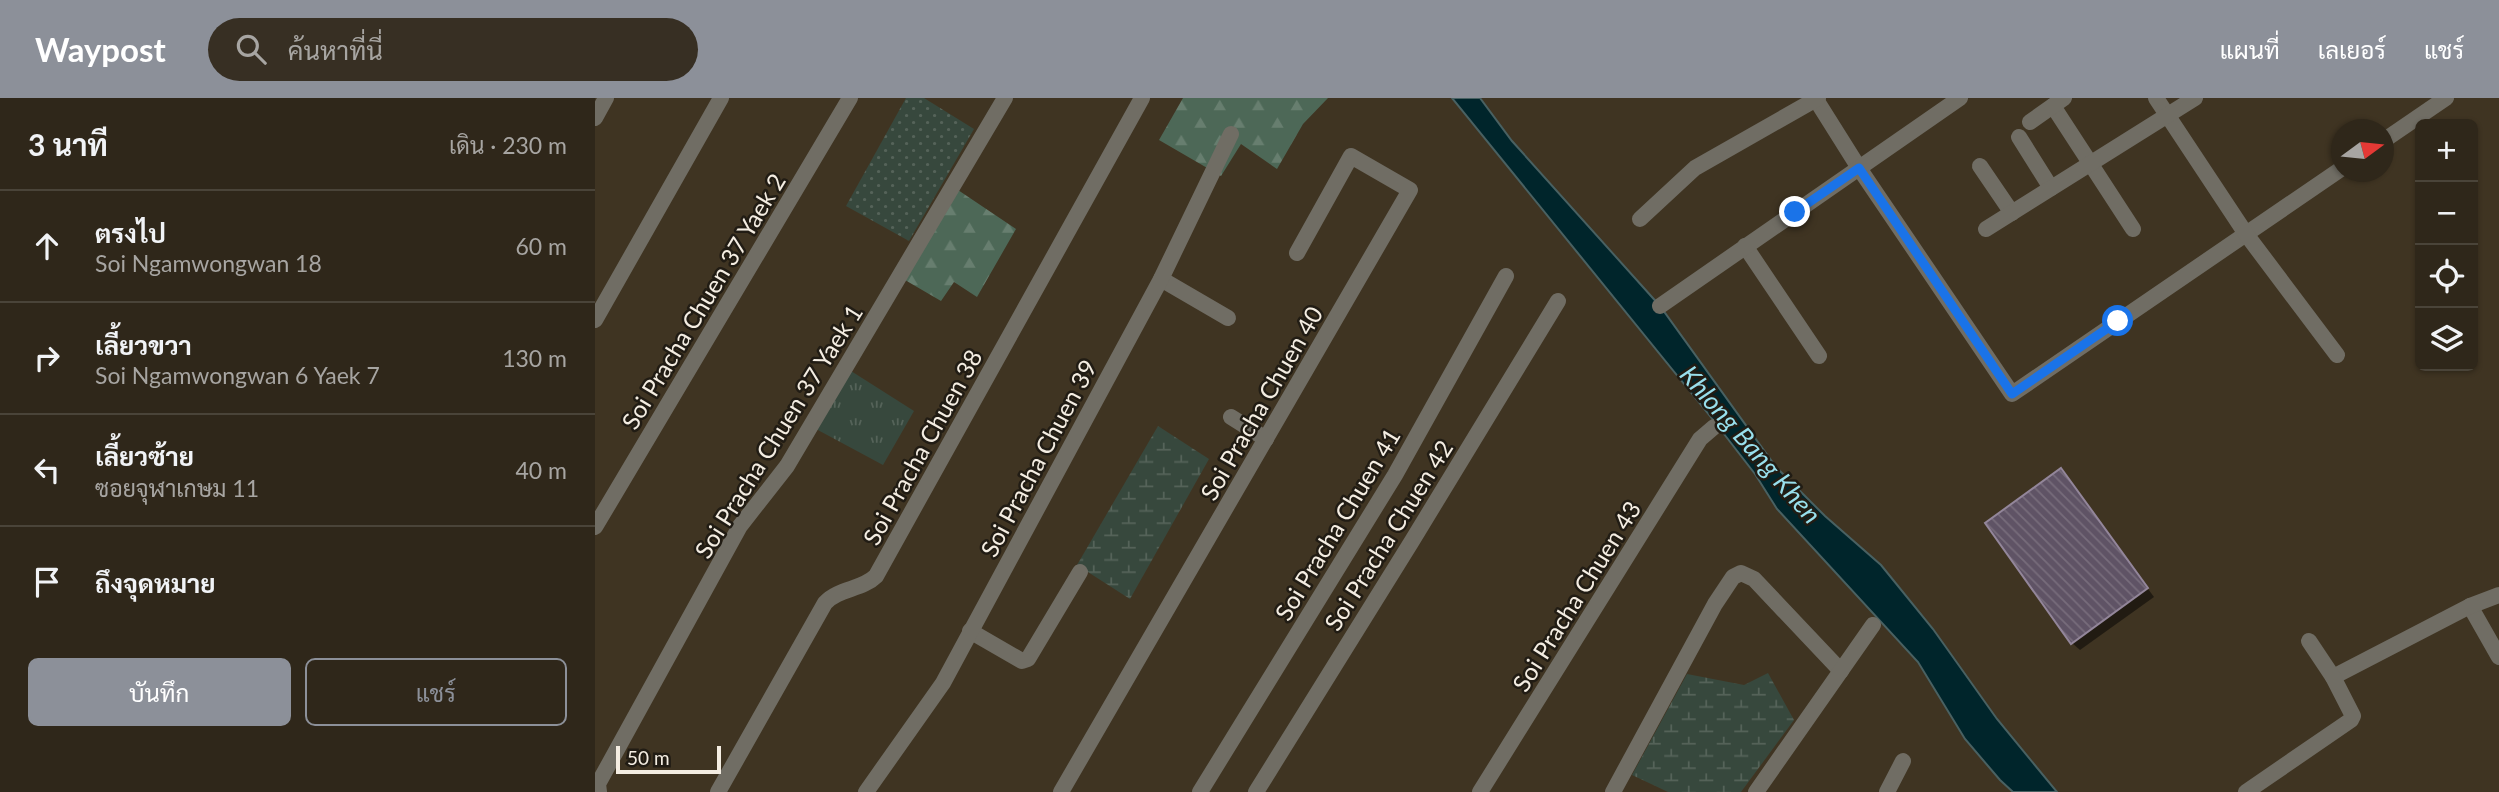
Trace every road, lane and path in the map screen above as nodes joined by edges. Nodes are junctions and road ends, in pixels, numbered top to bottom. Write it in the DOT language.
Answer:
graph roads {
  1 [pos="606,98"];
  2 [pos="721,98"];
  3 [pos="851,98"];
  4 [pos="1005,98"];
  5 [pos="1142,98"];
  6 [pos="1960,98"];
  7 [pos="2156,98"];
  8 [pos="2195,98"];
  9 [pos="2446,98"];
  10 [pos="1816,99"];
  11 [pos="2059,102"];
  12 [pos="2167,115"];
  13 [pos="595,118"];
  14 [pos="2030,122"];
  15 [pos="2394,133"];
  16 [pos="1231,134"];
  17 [pos="2018,137"];
  18 [pos="2090,164"];
  19 [pos="1980,166"];
  20 [pos="1859,168"];
  21 [pos="2331,176"];
  22 [pos="2052,188"];
  23 [pos="2012,213"];
  24 [pos="1640,219"];
  25 [pos="1986,229"];
  26 [pos="2133,229"];
  27 [pos="2246,234"];
  28 [pos="1745,246"];
  29 [pos="1297,253"];
  30 [pos="1506,276"];
  31 [pos="1161,279"];
  32 [pos="1558,301"];
  33 [pos="1660,306"];
  34 [pos="1228,318"];
  35 [pos="595,320"];
  36 [pos="2337,355"];
  37 [pos="1819,356"];
  38 [pos="1231,417"];
  39 [pos="1714,427"];
  40 [pos="1266,439"];
  41 [pos="595,527"];
  42 [pos="1080,572"];
  43 [pos="2499,595"];
  44 [pos="2470,606"];
  45 [pos="1873,625"];
  46 [pos="971,631"];
  47 [pos="2309,641"];
  48 [pos="2499,657"];
  49 [pos="1841,671"];
  50 [pos="2333,677"];
  51 [pos="1903,761"];
  52 [pos="598,783"];
  53 [pos="719,792"];
  54 [pos="866,792"];
  55 [pos="1061,792"];
  56 [pos="1200,792"];
  57 [pos="1256,792"];
  58 [pos="1480,792"];
  59 [pos="1613,792"];
  60 [pos="1756,792"];
  61 [pos="1887,792"];
  62 [pos="2246,792"];
  1 -- 13 [label="street"];
  2 -- 35 [label="street"];
  3 -- 41 [label="street, Soi Pracha Chuen 37 Yaek 2"];
  4 -- 52 [label="street, Soi Pracha Chuen 37 Yaek 1"];
  5 -- 53 [label="street, Soi Pracha Chuen 38"];
  6 -- 20 [label="street"];
  7 -- 12 [label="street"];
  8 -- 12 [label="street"];
  9 -- 15 [label="street"];
  10 -- 20 [label="street"];
  10 -- 24 [label="street"];
  11 -- 14 [label="street"];
  11 -- 18 [label="street"];
  12 -- 18 [label="street"];
  12 -- 27 [label="street"];
  16 -- 31 [label="street, Soi Pracha Chuen 39"];
  17 -- 22 [label="street"];
  18 -- 22 [label="street"];
  18 -- 26 [label="street"];
  19 -- 23 [label="street"];
  20 -- 27 [label="street"];
  20 -- 28 [label="street"];
  21 -- 27 [label="street"];
  22 -- 23 [label="street"];
  23 -- 25 [label="street"];
  27 -- 36 [label="street"];
  28 -- 33 [label="street"];
  28 -- 37 [label="street"];
  29 -- 40 [label="street, Soi Pracha Chuen 40"];
  30 -- 56 [label="street, Soi Pracha Chuen 41"];
  31 -- 34 [label="street"];
  31 -- 46 [label="street, Soi Pracha Chuen 39"];
  32 -- 57 [label="street, Soi Pracha Chuen 42"];
  38 -- 40 [label="street"];
  39 -- 58 [label="street, Soi Pracha Chuen 43"];
  40 -- 55 [label="street, Soi Pracha Chuen 40"];
  42 -- 46 [label="street"];
  43 -- 44 [label="street"];
  44 -- 48 [label="street"];
  44 -- 50 [label="street"];
  45 -- 49 [label="street"];
  46 -- 54 [label="street, Soi Pracha Chuen 39"];
  47 -- 50 [label="street"];
  49 -- 59 [label="street"];
  49 -- 60 [label="street"];
  50 -- 62 [label="street"];
  51 -- 61 [label="street"];
}
